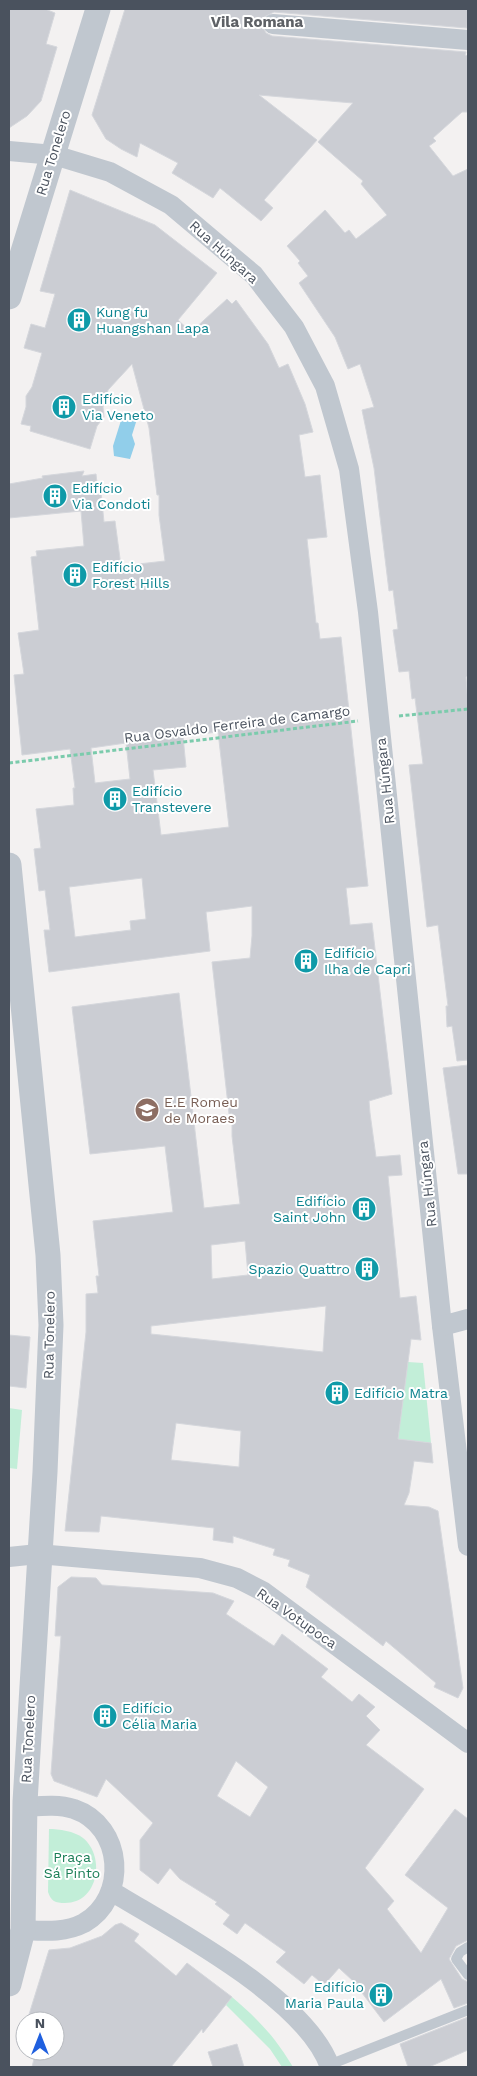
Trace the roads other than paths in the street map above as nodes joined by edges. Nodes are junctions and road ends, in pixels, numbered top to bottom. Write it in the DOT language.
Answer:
graph roads {
  1 [pos="98,9"];
  2 [pos="273,24"];
  3 [pos="468,40"];
  4 [pos="9,152"];
  5 [pos="54,155"];
  6 [pos="9,297"];
  7 [pos="9,864"];
  8 [pos="468,1319"];
  9 [pos="442,1326"];
  10 [pos="468,1546"];
  11 [pos="38,1554"];
  12 [pos="9,1557"];
  13 [pos="468,1743"];
  14 [pos="25,1807"];
  15 [pos="111,1891"];
  16 [pos="24,1930"];
  17 [pos="468,1947"];
  18 [pos="468,1975"];
  19 [pos="9,1984"];
  20 [pos="468,2010"];
  21 [pos="330,2066"];
  1 -- 5 [label="street, Rua Tonelero"];
  2 -- 3 [label="street"];
  4 -- 5 [label="street, Rua Húngara"];
  5 -- 6 [label="street, Rua Tonelero"];
  5 -- 9 [label="street, Rua Húngara"];
  7 -- 11 [label="street, Rua Tonelero"];
  8 -- 9 [label="street"];
  9 -- 10 [label="street, Rua Húngara"];
  11 -- 12 [label="street, Rua Votupoca"];
  11 -- 13 [label="street, Rua Votupoca"];
  11 -- 14 [label="street, Rua Tonelero"];
  14 -- 15 [label="street"];
  14 -- 16 [label="street"];
  15 -- 16 [label="street"];
  15 -- 21 [label="street"];
  16 -- 19 [label="street"];
  17 -- 18 [label="lane"];
  20 -- 21 [label="lane"];
}
